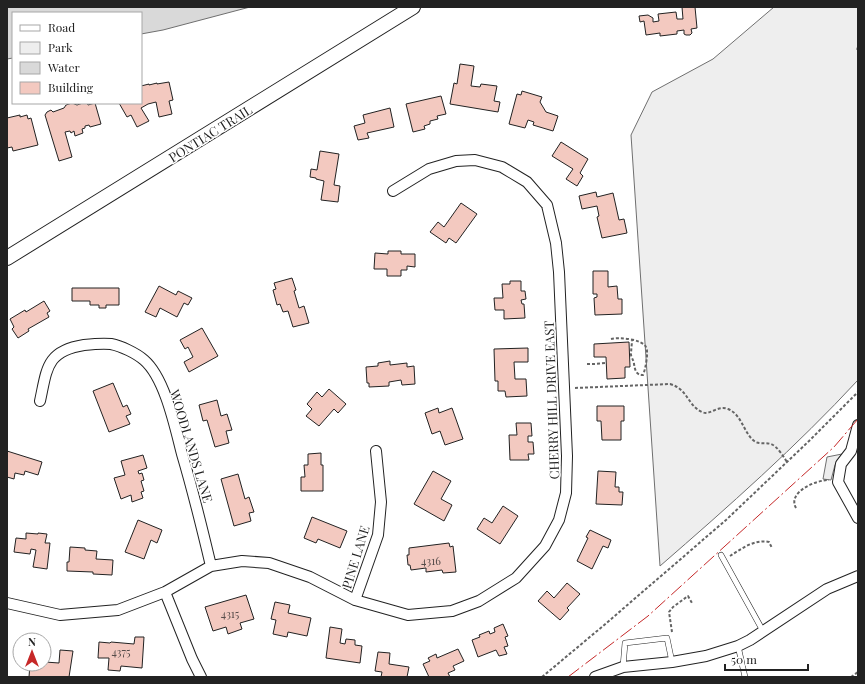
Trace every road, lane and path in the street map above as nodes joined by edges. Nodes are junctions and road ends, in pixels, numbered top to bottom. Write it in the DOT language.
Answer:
graph roads {
  1 [pos="413,7"];
  2 [pos="858,46"];
  3 [pos="858,50"];
  4 [pos="393,191"];
  5 [pos="7,258"];
  6 [pos="611,339"];
  7 [pos="632,339"];
  8 [pos="587,364"];
  9 [pos="606,364"];
  10 [pos="564,389"];
  11 [pos="858,392"];
  12 [pos="40,401"];
  13 [pos="858,425"];
  14 [pos="376,451"];
  15 [pos="787,462"];
  16 [pos="838,482"];
  17 [pos="796,508"];
  18 [pos="858,518"];
  19 [pos="772,548"];
  20 [pos="722,558"];
  21 [pos="212,566"];
  22 [pos="858,577"];
  23 [pos="165,592"];
  24 [pos="355,600"];
  25 [pos="7,603"];
  26 [pos="692,603"];
  27 [pos="764,631"];
  28 [pos="672,638"];
  29 [pos="738,646"];
  30 [pos="672,662"];
  31 [pos="623,667"];
  32 [pos="858,672"];
  33 [pos="201,677"];
  34 [pos="542,677"];
  35 [pos="595,677"];
  36 [pos="745,677"];
  37 [pos="851,677"];
  1 -- 5 [label="main road, PONTIAC TRAIL"];
  2 -- 3 [label="path"];
  4 -- 10 [label="street, CHERRY HILL DRIVE EAST"];
  6 -- 7 [label="path"];
  7 -- 7 [label="path"];
  8 -- 9 [label="path"];
  10 -- 15 [label="path"];
  10 -- 24 [label="street, CHERRY HILL DRIVE EAST"];
  11 -- 15 [label="path"];
  12 -- 21 [label="street, WOODLANDS LANE"];
  13 -- 16 [label="street"];
  14 -- 24 [label="street, PINE LANE"];
  15 -- 34 [label="path"];
  16 -- 17 [label="path"];
  16 -- 18 [label="street"];
  19 -- 20 [label="path"];
  20 -- 27 [label="lane"];
  21 -- 23 [label="street, CHERRY HILL DRIVE EAST"];
  21 -- 24 [label="street, CHERRY HILL DRIVE EAST"];
  22 -- 27 [label="street"];
  23 -- 25 [label="street, CHERRY HILL DRIVE EAST"];
  23 -- 33 [label="street"];
  26 -- 28 [label="path"];
  27 -- 29 [label="street"];
  29 -- 30 [label="street"];
  29 -- 36 [label="lane"];
  30 -- 31 [label="street"];
  30 -- 31 [label="lane"];
  31 -- 35 [label="street"];
  32 -- 37 [label="path"];
}
